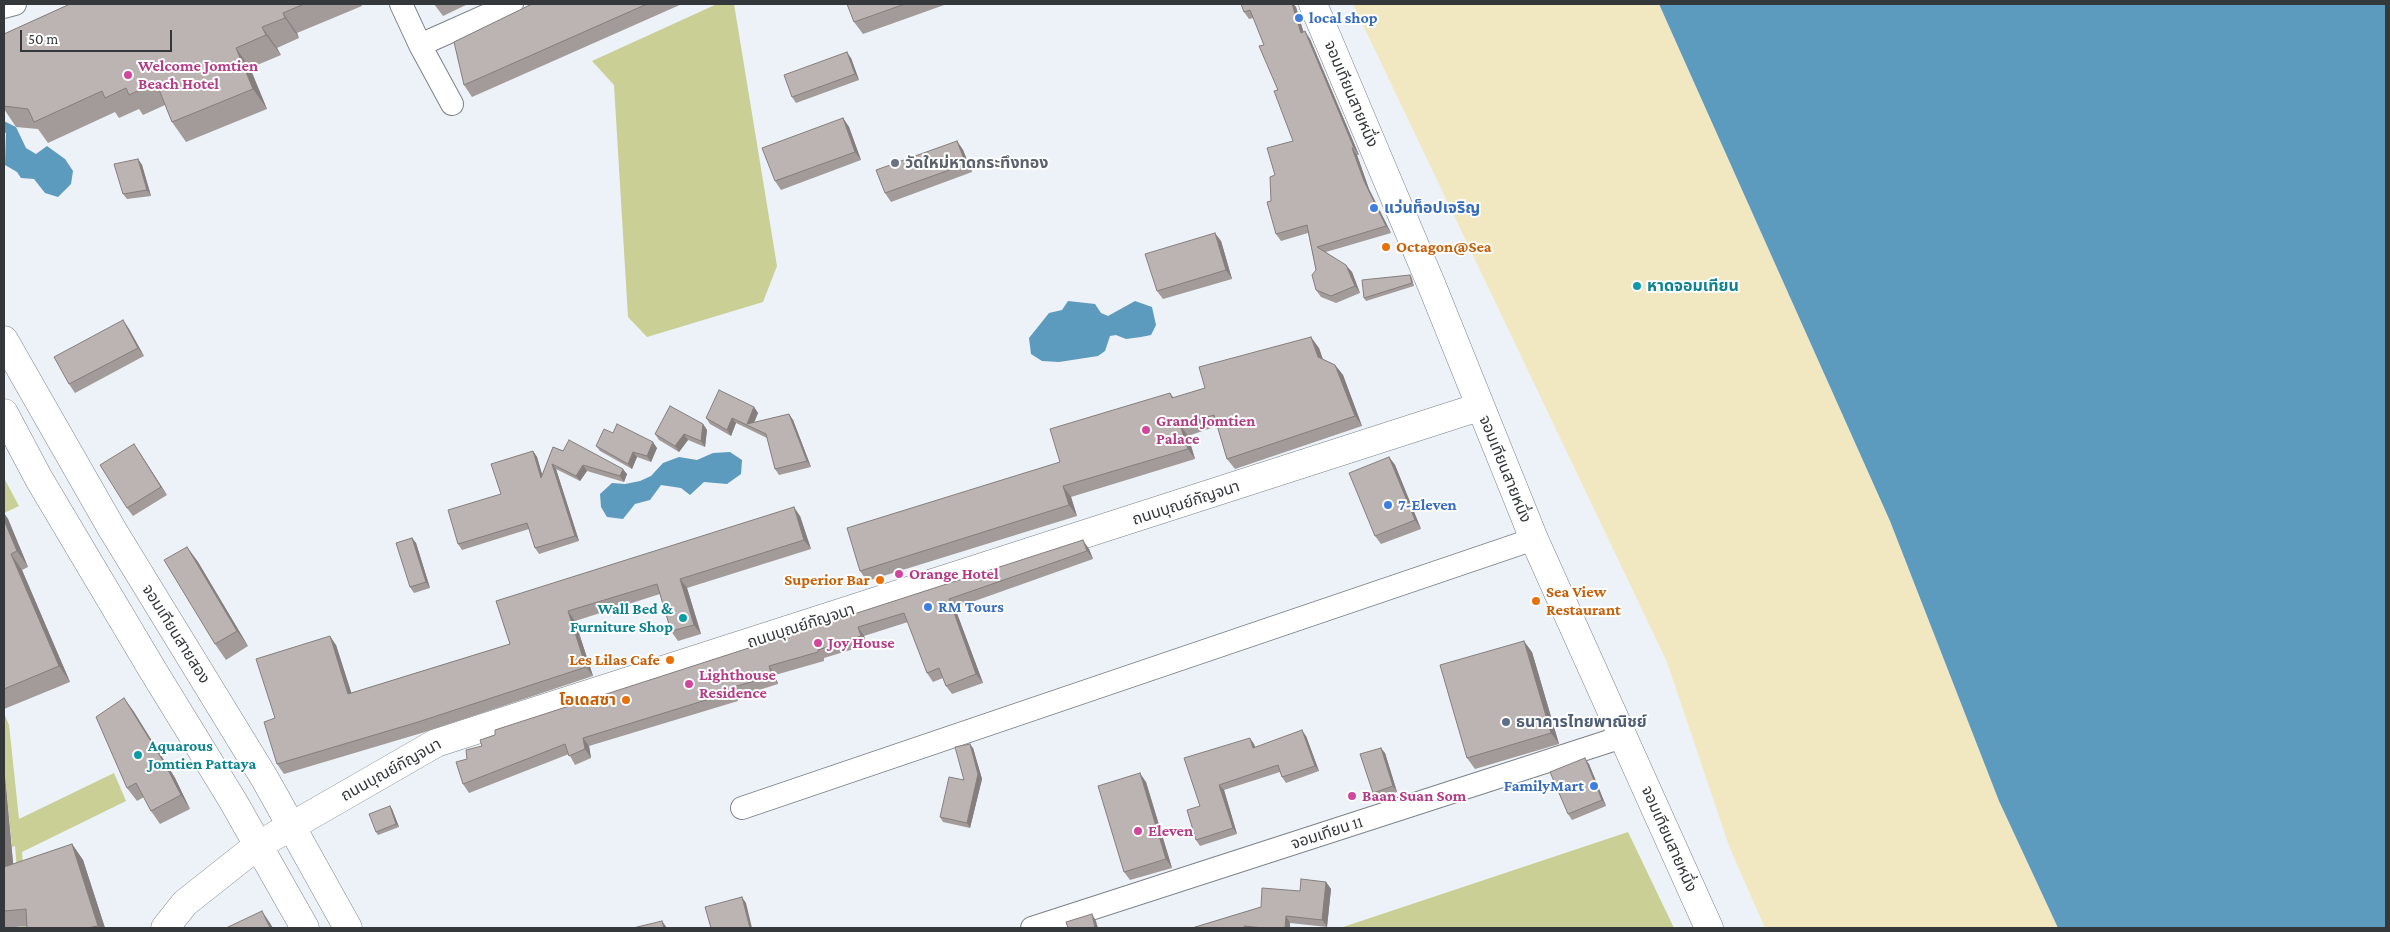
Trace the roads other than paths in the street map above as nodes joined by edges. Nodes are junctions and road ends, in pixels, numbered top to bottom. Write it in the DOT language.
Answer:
graph roads {
  1 [pos="15,4"];
  2 [pos="401,4"];
  3 [pos="512,4"];
  4 [pos="1314,4"];
  5 [pos="4,7"];
  6 [pos="420,45"];
  7 [pos="452,104"];
  8 [pos="4,340"];
  9 [pos="1479,407"];
  10 [pos="4,413"];
  11 [pos="1534,539"];
  12 [pos="1622,737"];
  13 [pos="742,808"];
  14 [pos="292,826"];
  15 [pos="257,846"];
  16 [pos="165,928"];
  17 [pos="305,928"];
  18 [pos="348,928"];
  19 [pos="1032,928"];
  20 [pos="1709,928"];
  1 -- 5 [label="street"];
  2 -- 6 [label="street"];
  3 -- 6 [label="street"];
  4 -- 9 [label="street, จอมเทียนสายหนึ่ง"];
  6 -- 7 [label="street"];
  8 -- 14 [label="street, จอมเทียนสายสอง"];
  9 -- 11 [label="street, จอมเทียนสายหนึ่ง"];
  9 -- 14 [label="street, ถนนบุณย์กัญจนา"];
  10 -- 15 [label="street"];
  11 -- 12 [label="street, จอมเทียนสายหนึ่ง"];
  11 -- 13 [label="street"];
  12 -- 19 [label="street, จอมเทียน 11"];
  12 -- 20 [label="street, จอมเทียนสายหนึ่ง"];
  14 -- 15 [label="street, ถนนบุณย์กัญจนา"];
  14 -- 18 [label="street, จอมเทียนสายสอง"];
  15 -- 16 [label="street, ถนนบุณย์กัญจนา"];
  15 -- 17 [label="street"];
}
